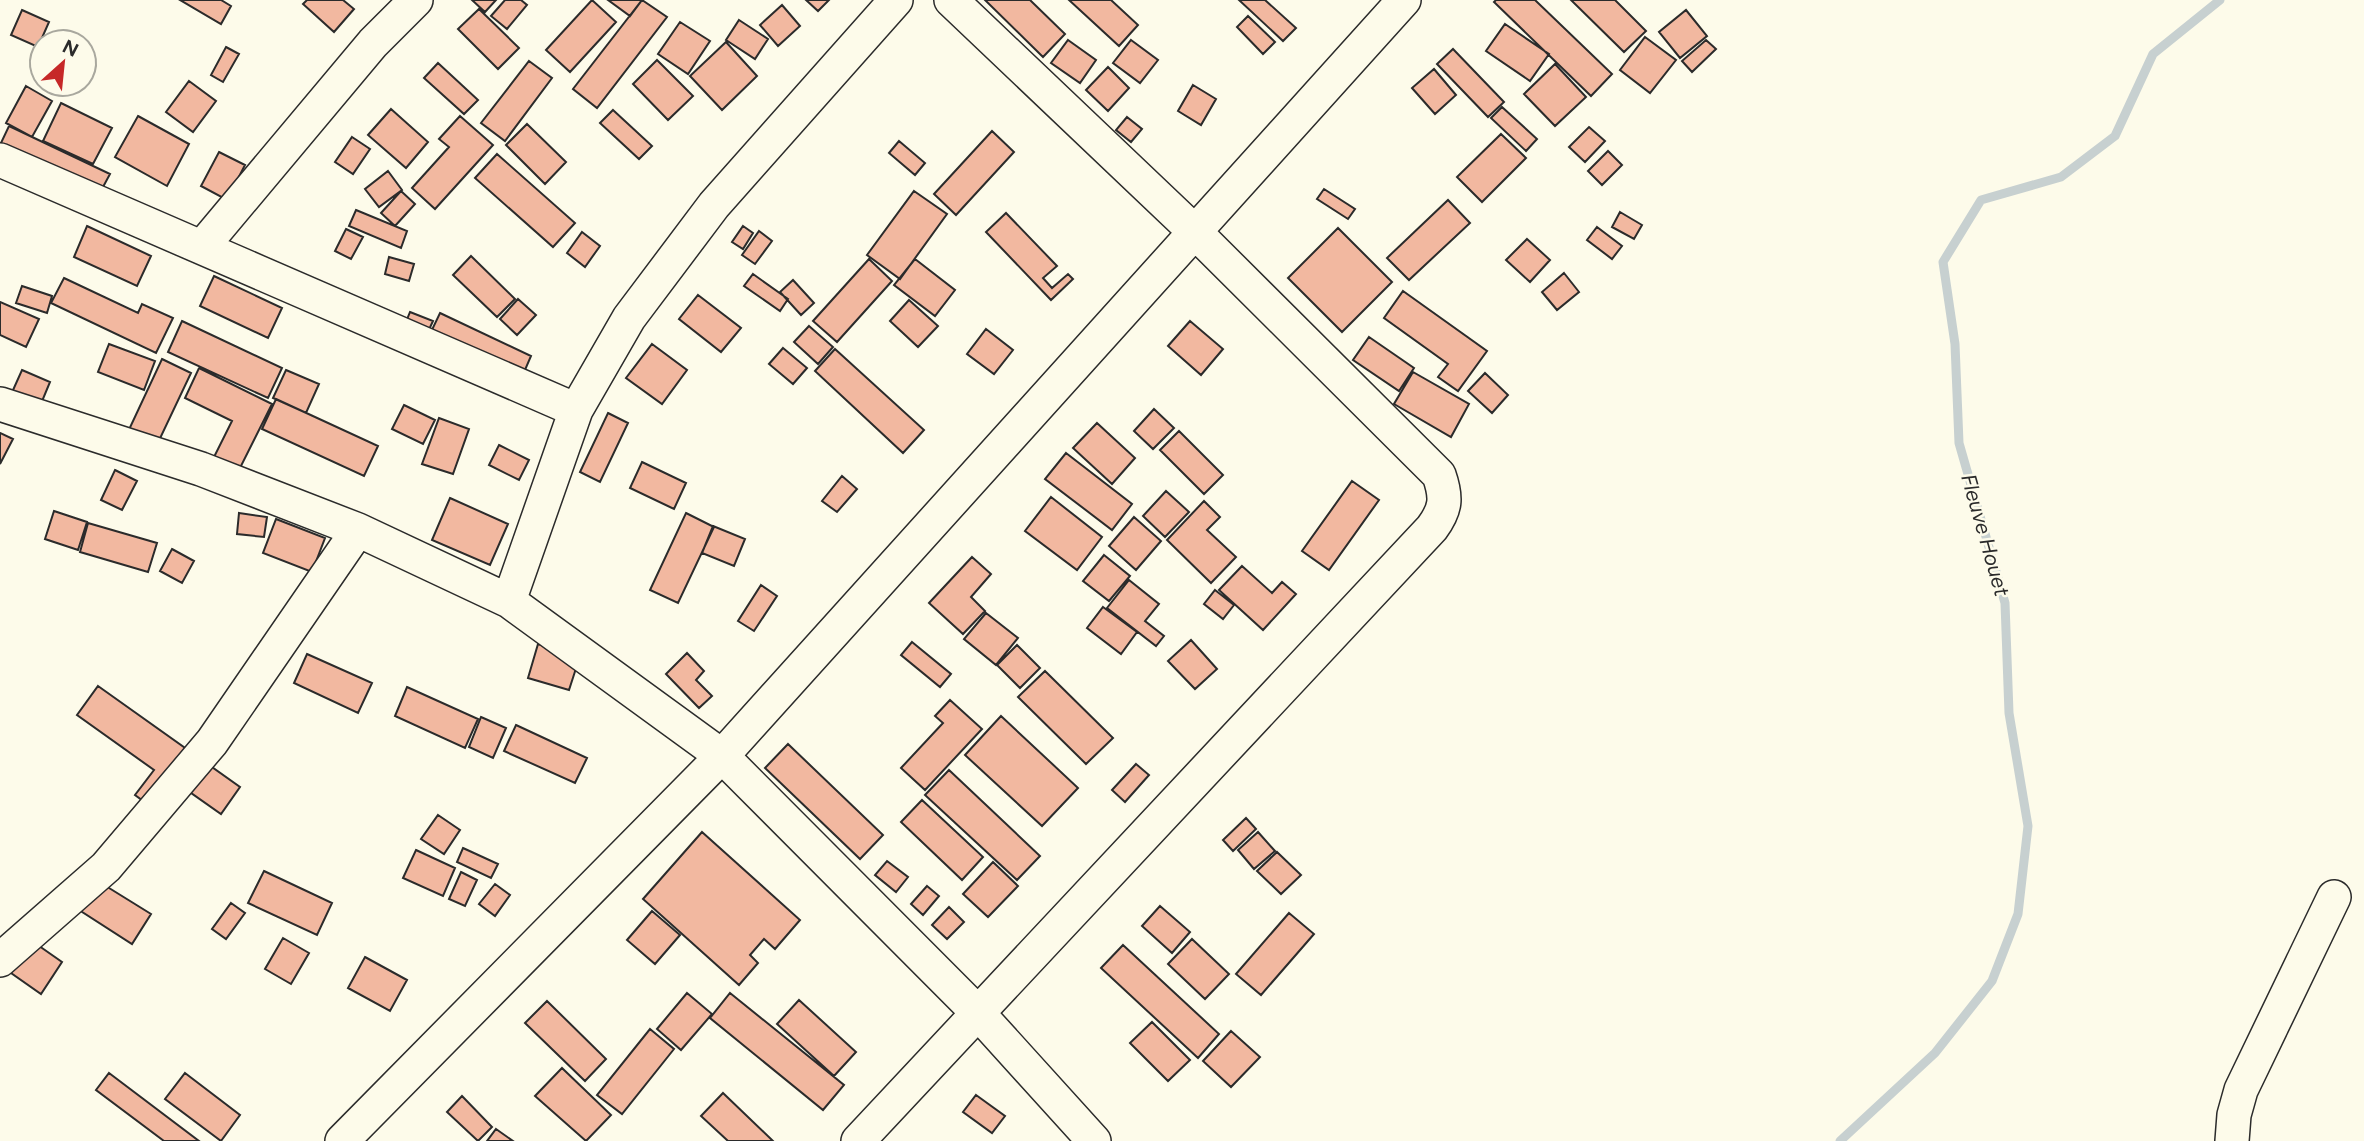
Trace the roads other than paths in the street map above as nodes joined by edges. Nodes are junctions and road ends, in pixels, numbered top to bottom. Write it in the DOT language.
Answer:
graph roads {
  1 [pos="415,0"];
  2 [pos="896,0"];
  3 [pos="951,0"];
  4 [pos="1404,0"];
  5 [pos="0,160"];
  6 [pos="1196,233"];
  7 [pos="202,247"];
  8 [pos="0,404"];
  9 [pos="576,410"];
  10 [pos="358,530"];
  11 [pos="509,601"];
  12 [pos="722,756"];
  13 [pos="2334,897"];
  14 [pos="0,960"];
  15 [pos="978,1013"];
  16 [pos="342,1141"];
  17 [pos="858,1141"];
  18 [pos="1094,1141"];
  19 [pos="2232,1141"];
  1 -- 7 [label="street"];
  2 -- 9 [label="street"];
  3 -- 6 [label="street"];
  4 -- 6 [label="street"];
  5 -- 7 [label="street"];
  6 -- 12 [label="street"];
  6 -- 15 [label="street"];
  7 -- 9 [label="street"];
  8 -- 10 [label="street"];
  9 -- 11 [label="street"];
  10 -- 11 [label="street"];
  10 -- 14 [label="street"];
  11 -- 12 [label="street"];
  12 -- 15 [label="street"];
  12 -- 16 [label="street"];
  13 -- 19 [label="street"];
  15 -- 17 [label="street"];
  15 -- 18 [label="street"];
}
